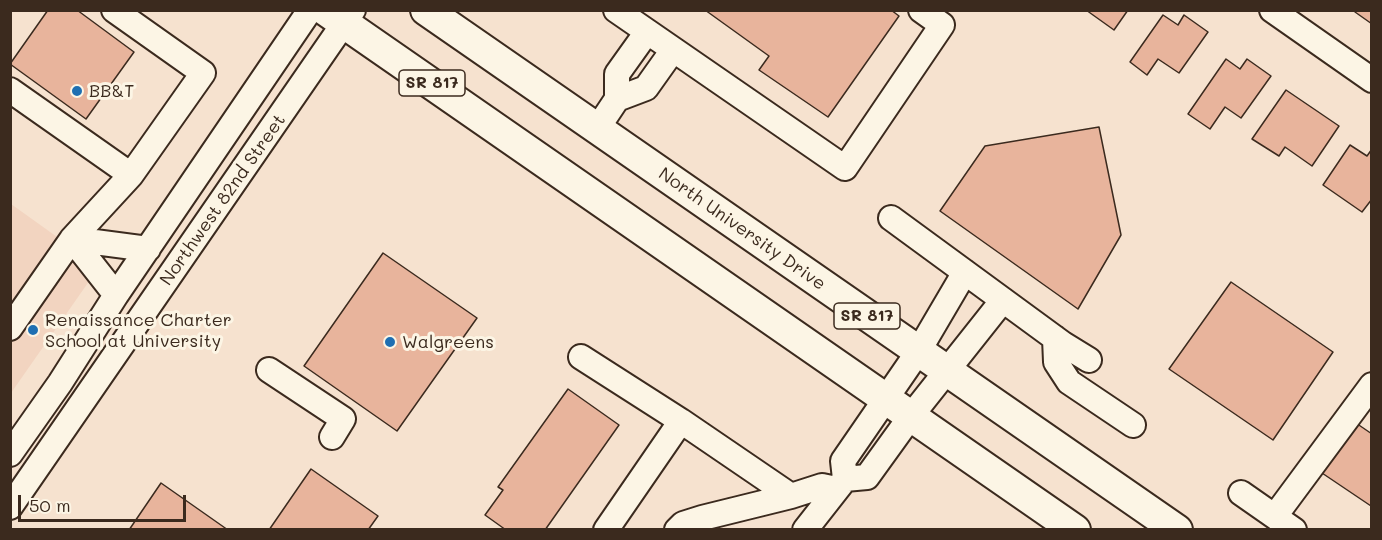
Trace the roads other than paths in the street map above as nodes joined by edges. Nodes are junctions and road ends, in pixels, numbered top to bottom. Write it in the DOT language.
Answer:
graph roads {
  1 [pos="114,10"];
  2 [pos="310,10"];
  3 [pos="426,10"];
  4 [pos="616,10"];
  5 [pos="921,10"];
  6 [pos="1272,10"];
  7 [pos="341,15"];
  8 [pos="138,18"];
  9 [pos="647,32"];
  10 [pos="673,50"];
  11 [pos="1371,80"];
  12 [pos="10,90"];
  13 [pos="617,99"];
  14 [pos="597,129"];
  15 [pos="131,175"];
  16 [pos="891,218"];
  17 [pos="72,239"];
  18 [pos="148,249"];
  19 [pos="965,272"];
  20 [pos="116,295"];
  21 [pos="1003,300"];
  22 [pos="10,328"];
  23 [pos="1055,338"];
  24 [pos="918,352"];
  25 [pos="581,357"];
  26 [pos="1089,360"];
  27 [pos="269,370"];
  28 [pos="946,371"];
  29 [pos="1371,385"];
  30 [pos="887,399"];
  31 [pos="911,416"];
  32 [pos="681,421"];
  33 [pos="1133,425"];
  34 [pos="332,437"];
  35 [pos="10,454"];
  36 [pos="841,484"];
  37 [pos="1241,493"];
  38 [pos="790,496"];
  39 [pos="10,507"];
  40 [pos="1284,523"];
  41 [pos="711,524"];
  42 [pos="606,530"];
  43 [pos="677,530"];
  44 [pos="805,530"];
  45 [pos="1075,530"];
  46 [pos="1177,530"];
  1 -- 8 [label="street"];
  2 -- 18 [label="street, Northwest 82nd Street"];
  3 -- 14 [label="main road, North University Drive / SR 817"];
  4 -- 9 [label="street"];
  5 -- 10 [label="street"];
  6 -- 11 [label="street"];
  7 -- 30 [label="main road, SR 817"];
  7 -- 39 [label="street, Northwest 82nd Street"];
  8 -- 15 [label="street"];
  9 -- 10 [label="street"];
  9 -- 13 [label="street"];
  10 -- 13 [label="street"];
  12 -- 15 [label="street"];
  13 -- 14 [label="street"];
  14 -- 24 [label="main road, North University Drive / SR 817"];
  15 -- 17 [label="street"];
  16 -- 19 [label="street"];
  17 -- 18 [label="street"];
  17 -- 20 [label="street"];
  17 -- 22 [label="street"];
  18 -- 20 [label="street, Northwest 82nd Street"];
  19 -- 21 [label="street"];
  19 -- 24 [label="street"];
  20 -- 35 [label="street, Northwest 82nd Street"];
  21 -- 23 [label="street"];
  21 -- 28 [label="street"];
  23 -- 26 [label="street"];
  23 -- 33 [label="street"];
  24 -- 28 [label="main road, North University Drive / SR 817"];
  24 -- 30 [label="street"];
  25 -- 32 [label="street"];
  27 -- 34 [label="street"];
  28 -- 31 [label="street"];
  28 -- 46 [label="main road, North University Drive / SR 817"];
  29 -- 40 [label="street"];
  30 -- 31 [label="main road, SR 817"];
  30 -- 36 [label="street"];
  31 -- 36 [label="street"];
  31 -- 45 [label="main road, SR 817"];
  32 -- 38 [label="street"];
  32 -- 42 [label="street"];
  36 -- 38 [label="street"];
  36 -- 44 [label="street"];
  37 -- 40 [label="street"];
  38 -- 41 [label="street"];
  41 -- 43 [label="street"];
}
